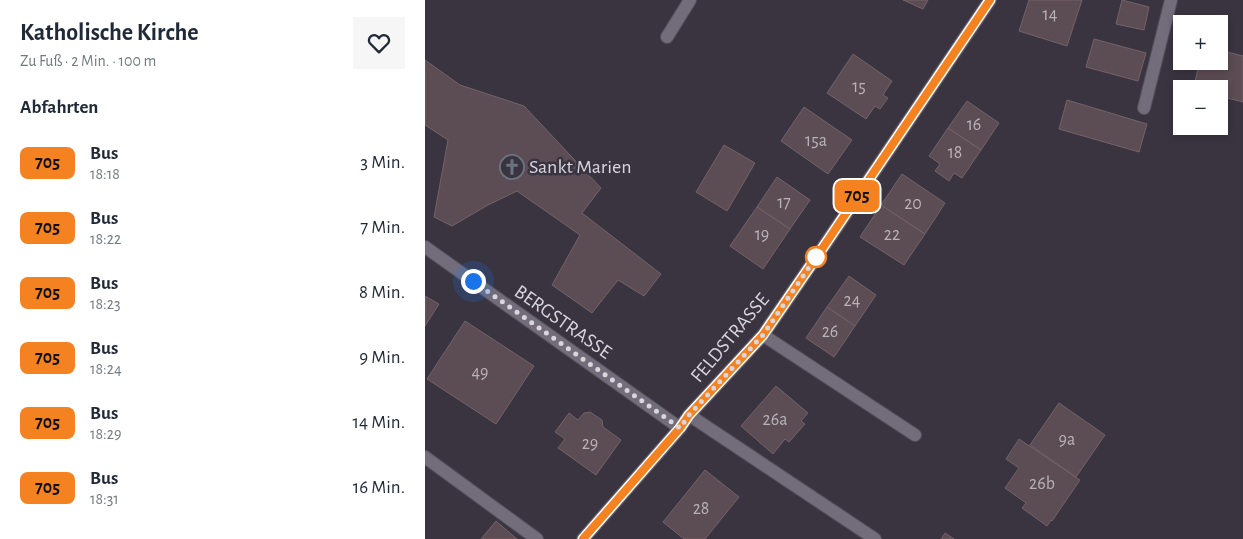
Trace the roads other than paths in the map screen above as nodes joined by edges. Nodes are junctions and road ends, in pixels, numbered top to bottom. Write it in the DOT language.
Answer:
graph roads {
  1 [pos="690,0"];
  2 [pos="990,0"];
  3 [pos="1171,0"];
  4 [pos="667,37"];
  5 [pos="1143,108"];
  6 [pos="425,247"];
  7 [pos="763,335"];
  8 [pos="689,415"];
  9 [pos="680,428"];
  10 [pos="915,435"];
  11 [pos="425,457"];
  12 [pos="537,539"];
  13 [pos="583,539"];
  14 [pos="875,539"];
  1 -- 4 [label="street"];
  2 -- 7 [label="street, FELDSTRASSE"];
  3 -- 5 [label="street"];
  6 -- 9 [label="street, BERGSTRASSE"];
  7 -- 8 [label="street, FELDSTRASSE"];
  7 -- 10 [label="street"];
  8 -- 9 [label="street, FELDSTRASSE"];
  8 -- 14 [label="street"];
  9 -- 13 [label="street, FELDSTRASSE"];
  11 -- 12 [label="street"];
}
